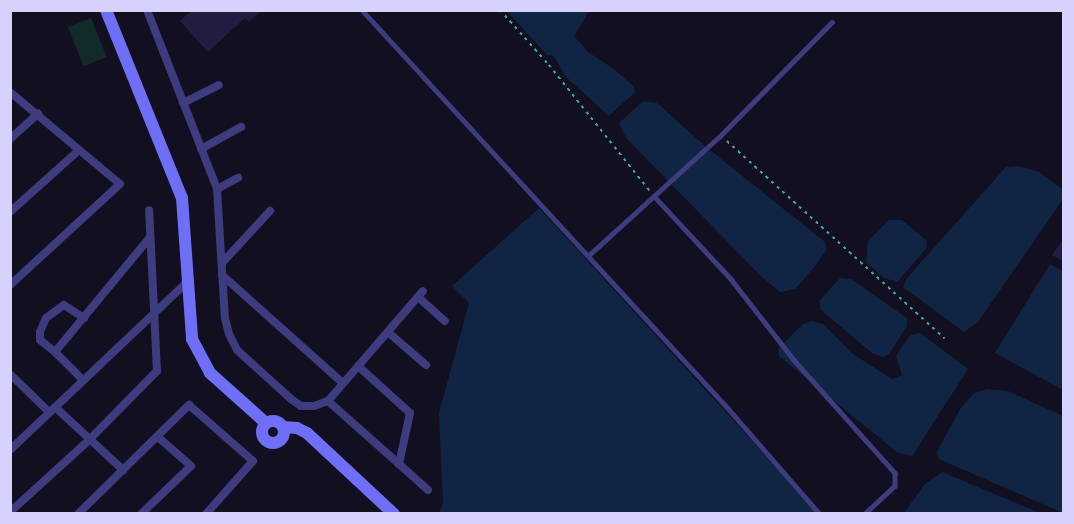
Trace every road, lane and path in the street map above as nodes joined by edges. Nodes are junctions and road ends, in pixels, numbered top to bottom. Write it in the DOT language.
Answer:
graph roads {
  1 [pos="106,10"];
  2 [pos="362,10"];
  3 [pos="500,10"];
  4 [pos="150,12"];
  5 [pos="832,22"];
  6 [pos="219,85"];
  7 [pos="10,92"];
  8 [pos="183,104"];
  9 [pos="38,114"];
  10 [pos="241,127"];
  11 [pos="718,137"];
  12 [pos="10,139"];
  13 [pos="201,148"];
  14 [pos="79,150"];
  15 [pos="238,178"];
  16 [pos="217,189"];
  17 [pos="654,196"];
  18 [pos="149,210"];
  19 [pos="270,211"];
  20 [pos="10,212"];
  21 [pos="150,237"];
  22 [pos="588,256"];
  23 [pos="222,263"];
  24 [pos="222,275"];
  25 [pos="187,282"];
  26 [pos="10,285"];
  27 [pos="153,314"];
  28 [pos="84,318"];
  29 [pos="445,321"];
  30 [pos="389,333"];
  31 [pos="945,339"];
  32 [pos="55,352"];
  33 [pos="358,366"];
  34 [pos="426,366"];
  35 [pos="10,374"];
  36 [pos="82,379"];
  37 [pos="343,383"];
  38 [pos="328,401"];
  39 [pos="52,409"];
  40 [pos="266,423"];
  41 [pos="283,427"];
  42 [pos="158,437"];
  43 [pos="90,440"];
  44 [pos="13,444"];
  45 [pos="399,464"];
  46 [pos="123,470"];
  47 [pos="428,490"];
  48 [pos="10,512"];
  49 [pos="78,513"];
  50 [pos="141,513"];
  51 [pos="206,513"];
  52 [pos="394,513"];
  53 [pos="820,513"];
  54 [pos="865,513"];
  1 -- 25 [label="street"];
  2 -- 22 [label="lane"];
  3 -- 17 [label="path"];
  4 -- 8 [label="street"];
  5 -- 11 [label="lane"];
  6 -- 8 [label="street"];
  7 -- 9 [label="street"];
  8 -- 13 [label="street"];
  9 -- 12 [label="street"];
  9 -- 14 [label="street"];
  10 -- 13 [label="street"];
  11 -- 17 [label="lane"];
  11 -- 31 [label="path"];
  13 -- 16 [label="street"];
  14 -- 20 [label="street"];
  14 -- 26 [label="street"];
  15 -- 16 [label="street"];
  16 -- 23 [label="street"];
  17 -- 22 [label="lane"];
  17 -- 54 [label="lane"];
  18 -- 21 [label="street"];
  19 -- 23 [label="street"];
  21 -- 27 [label="street"];
  21 -- 28 [label="street"];
  22 -- 53 [label="lane"];
  23 -- 24 [label="street"];
  24 -- 37 [label="street"];
  24 -- 38 [label="street"];
  25 -- 27 [label="street"];
  25 -- 40 [label="street"];
  27 -- 36 [label="street"];
  27 -- 43 [label="street"];
  28 -- 32 [label="street"];
  28 -- 32 [label="street"];
  29 -- 30 [label="street"];
  30 -- 33 [label="street"];
  30 -- 34 [label="street"];
  32 -- 36 [label="street"];
  33 -- 37 [label="street"];
  33 -- 45 [label="street"];
  35 -- 39 [label="street"];
  36 -- 39 [label="street"];
  37 -- 38 [label="street"];
  38 -- 45 [label="street"];
  39 -- 43 [label="street"];
  39 -- 44 [label="street"];
  40 -- 41 [label="street"];
  40 -- 41 [label="street"];
  41 -- 52 [label="street"];
  42 -- 46 [label="street"];
  42 -- 50 [label="street"];
  42 -- 51 [label="street"];
  43 -- 46 [label="street"];
  43 -- 48 [label="street"];
  45 -- 47 [label="street"];
  46 -- 49 [label="street"];
}
